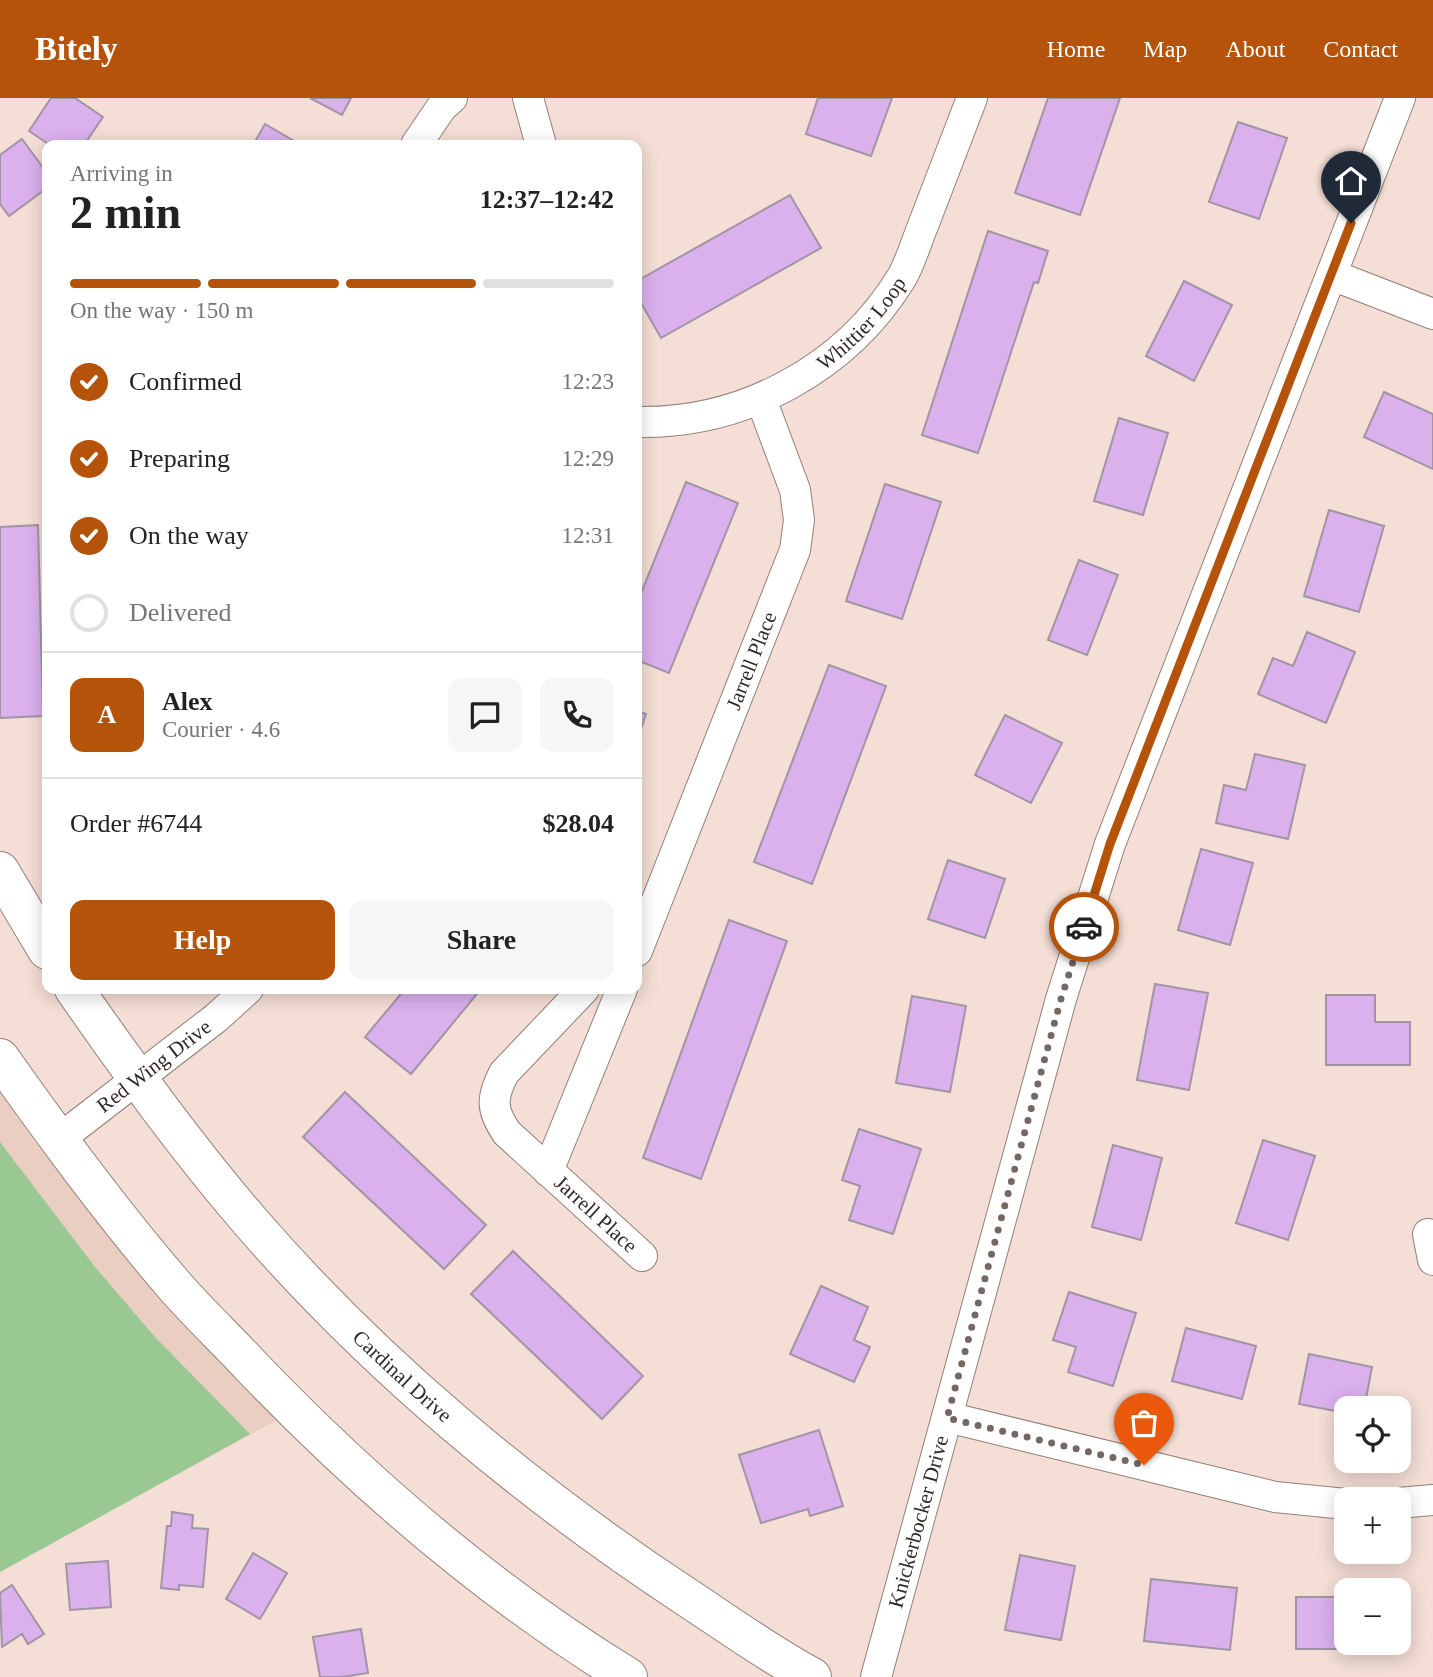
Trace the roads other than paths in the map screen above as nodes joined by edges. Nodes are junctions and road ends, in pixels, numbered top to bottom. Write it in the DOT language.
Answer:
graph roads {
  1 [pos="452,98"];
  2 [pos="528,98"];
  3 [pos="972,98"];
  4 [pos="1400,98"];
  5 [pos="419,140"];
  6 [pos="540,140"];
  7 [pos="1332,275"];
  8 [pos="1433,314"];
  9 [pos="761,399"];
  10 [pos="642,422"];
  11 [pos="0,871"];
  12 [pos="643,927"];
  13 [pos="42,942"];
  14 [pos="78,994"];
  15 [pos="242,994"];
  16 [pos="579,994"];
  17 [pos="620,994"];
  18 [pos="0,1058"];
  19 [pos="138,1080"];
  20 [pos="58,1140"];
  21 [pos="548,1171"];
  22 [pos="642,1256"];
  23 [pos="947,1418"];
  24 [pos="1433,1500"];
  25 [pos="1411,1502"];
  26 [pos="1334,1503"];
  27 [pos="628,1677"];
  28 [pos="812,1677"];
  29 [pos="876,1677"];
  1 -- 5 [label="street"];
  2 -- 6 [label="street"];
  3 -- 9 [label="street, Whittier Loop"];
  4 -- 7 [label="street, Knickerbocker Drive"];
  7 -- 8 [label="street"];
  7 -- 23 [label="street, Knickerbocker Drive"];
  9 -- 10 [label="street, Whittier Loop"];
  9 -- 12 [label="street, Jarrell Place"];
  11 -- 13 [label="main road"];
  14 -- 19 [label="main road, Cardinal Drive"];
  15 -- 19 [label="street, Red Wing Drive"];
  16 -- 21 [label="street, Jarrell Place"];
  17 -- 21 [label="street, Jarrell Place"];
  18 -- 20 [label="main road"];
  19 -- 20 [label="street, Red Wing Drive"];
  19 -- 28 [label="main road, Cardinal Drive"];
  20 -- 27 [label="main road"];
  21 -- 22 [label="street, Jarrell Place"];
  23 -- 26 [label="street"];
  23 -- 29 [label="street, Knickerbocker Drive"];
  24 -- 25 [label="street"];
}
